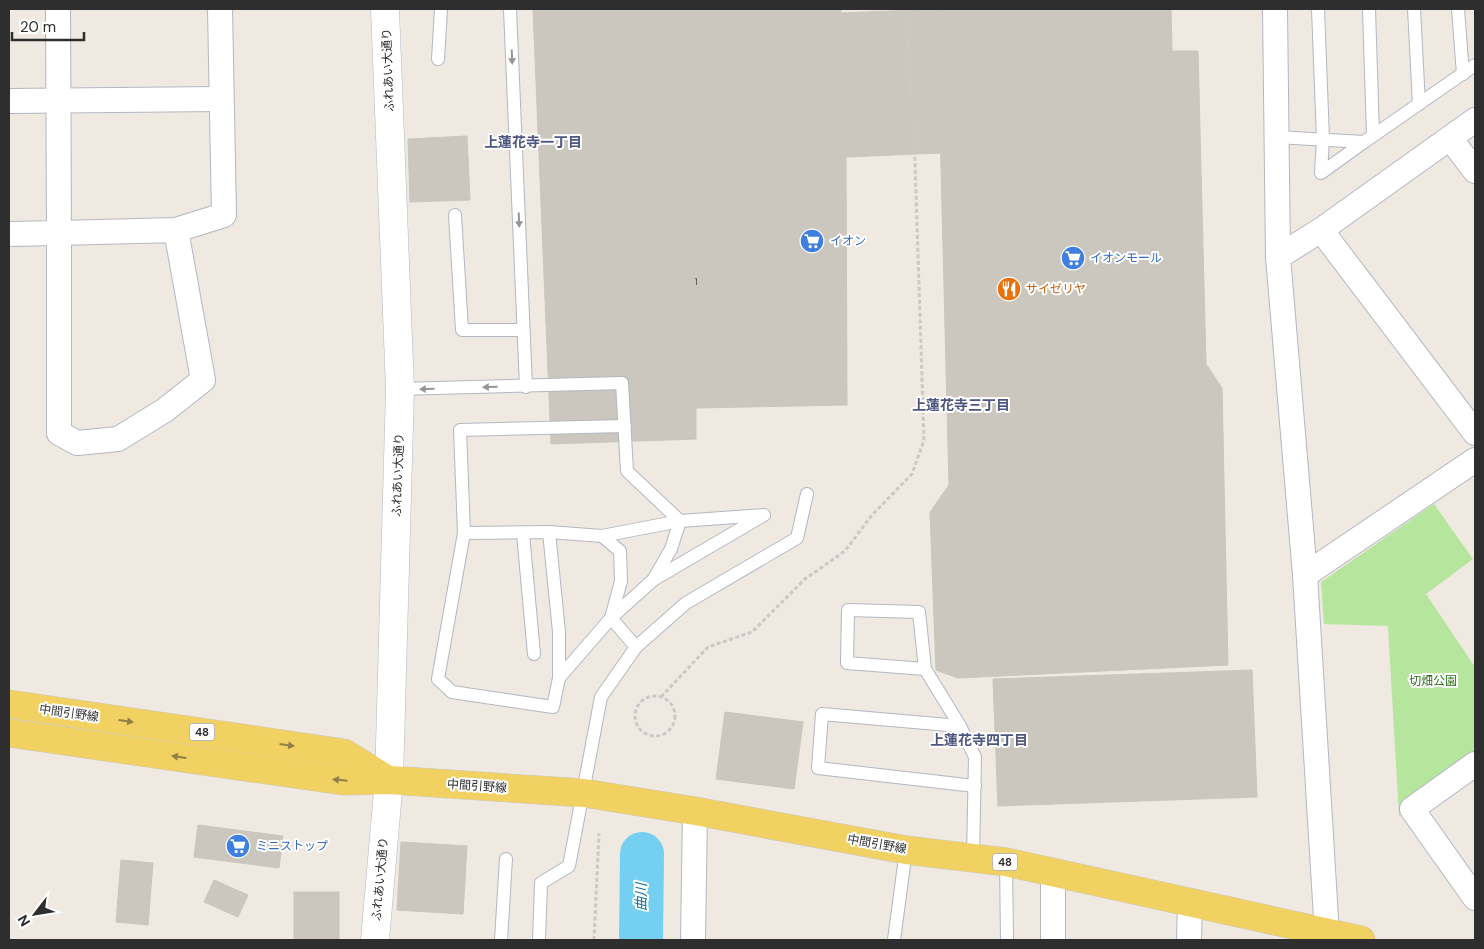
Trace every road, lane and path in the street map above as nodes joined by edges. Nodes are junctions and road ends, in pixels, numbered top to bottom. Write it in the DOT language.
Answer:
graph roads {
  1 [pos="58,9"];
  2 [pos="220,9"];
  3 [pos="385,9"];
  4 [pos="441,9"];
  5 [pos="510,9"];
  6 [pos="906,9"];
  7 [pos="1275,9"];
  8 [pos="1318,9"];
  9 [pos="1369,9"];
  10 [pos="1414,9"];
  11 [pos="1458,9"];
  12 [pos="438,59"];
  13 [pos="1475,66"];
  14 [pos="1463,74"];
  15 [pos="221,99"];
  16 [pos="9,101"];
  17 [pos="58,101"];
  18 [pos="1419,104"];
  19 [pos="1475,120"];
  20 [pos="1276,137"];
  21 [pos="1369,138"];
  22 [pos="1450,138"];
  23 [pos="1323,139"];
  24 [pos="1475,171"];
  25 [pos="455,215"];
  26 [pos="176,230"];
  27 [pos="1321,230"];
  28 [pos="59,233"];
  29 [pos="9,234"];
  30 [pos="1278,258"];
  31 [pos="523,330"];
  32 [pos="526,387"];
  33 [pos="400,389"];
  34 [pos="625,426"];
  35 [pos="1475,433"];
  36 [pos="1475,460"];
  37 [pos="807,494"];
  38 [pos="680,520"];
  39 [pos="550,532"];
  40 [pos="464,533"];
  41 [pos="524,534"];
  42 [pos="602,536"];
  43 [pos="1305,575"];
  44 [pos="653,580"];
  45 [pos="612,618"];
  46 [pos="636,647"];
  47 [pos="534,654"];
  48 [pos="925,669"];
  49 [pos="559,678"];
  50 [pos="660,697"];
  51 [pos="9,704"];
  52 [pos="960,726"];
  53 [pos="9,733"];
  54 [pos="1475,764"];
  55 [pos="389,780"];
  56 [pos="975,786"];
  57 [pos="584,793"];
  58 [pos="688,810"];
  59 [pos="599,833"];
  60 [pos="906,850"];
  61 [pos="973,858"];
  62 [pos="506,859"];
  63 [pos="1006,862"];
  64 [pos="1053,872"];
  65 [pos="1475,898"];
  66 [pos="1190,901"];
  67 [pos="1327,934"];
  68 [pos="375,940"];
  69 [pos="501,940"];
  70 [pos="539,940"];
  71 [pos="594,940"];
  72 [pos="694,940"];
  73 [pos="894,940"];
  74 [pos="1008,940"];
  75 [pos="1053,940"];
  76 [pos="1189,940"];
  77 [pos="1360,940"];
  1 -- 17 [label="street"];
  2 -- 15 [label="street"];
  3 -- 33 [label="street, ふれあい大通り"];
  4 -- 12 [label="lane"];
  5 -- 31 [label="lane, one-way"];
  6 -- 50 [label="path"];
  7 -- 20 [label="street"];
  8 -- 23 [label="lane"];
  9 -- 21 [label="lane"];
  10 -- 18 [label="lane"];
  11 -- 14 [label="lane"];
  13 -- 14 [label="lane"];
  14 -- 18 [label="lane"];
  15 -- 17 [label="street"];
  15 -- 26 [label="street"];
  16 -- 17 [label="street"];
  17 -- 28 [label="street"];
  18 -- 21 [label="lane"];
  19 -- 22 [label="street"];
  20 -- 23 [label="lane"];
  20 -- 30 [label="street"];
  21 -- 23 [label="lane"];
  21 -- 23 [label="lane"];
  22 -- 24 [label="street"];
  22 -- 27 [label="street"];
  25 -- 31 [label="lane"];
  26 -- 28 [label="street"];
  26 -- 28 [label="street"];
  27 -- 30 [label="street"];
  27 -- 35 [label="street"];
  28 -- 29 [label="street"];
  30 -- 43 [label="street"];
  31 -- 32 [label="lane"];
  32 -- 33 [label="lane, one-way"];
  32 -- 34 [label="lane"];
  33 -- 55 [label="street, ふれあい大通り"];
  34 -- 38 [label="lane"];
  34 -- 40 [label="lane"];
  36 -- 43 [label="street"];
  37 -- 46 [label="lane"];
  38 -- 42 [label="lane"];
  38 -- 44 [label="lane"];
  38 -- 44 [label="lane"];
  39 -- 41 [label="lane"];
  39 -- 42 [label="lane"];
  39 -- 49 [label="lane"];
  40 -- 41 [label="lane"];
  40 -- 49 [label="lane"];
  41 -- 47 [label="lane"];
  42 -- 45 [label="lane"];
  43 -- 67 [label="street"];
  44 -- 45 [label="lane"];
  45 -- 46 [label="lane"];
  45 -- 49 [label="lane"];
  46 -- 57 [label="lane"];
  48 -- 48 [label="lane"];
  48 -- 52 [label="lane"];
  50 -- 50 [label="path"];
  51 -- 55 [label="main road, 中間引野線 / 48, one-way"];
  52 -- 56 [label="lane"];
  52 -- 56 [label="lane"];
  55 -- 53 [label="main road, 中間引野線 / 48, one-way"];
  54 -- 65 [label="street"];
  55 -- 57 [label="main road, 中間引野線 / 48"];
  55 -- 68 [label="street, ふれあい大通り"];
  56 -- 61 [label="lane"];
  57 -- 58 [label="main road, 中間引野線 / 48"];
  57 -- 70 [label="lane"];
  58 -- 60 [label="main road, 中間引野線 / 48"];
  58 -- 72 [label="street"];
  59 -- 71 [label="path"];
  60 -- 61 [label="main road, 中間引野線 / 48"];
  60 -- 73 [label="lane"];
  61 -- 63 [label="main road, 中間引野線 / 48"];
  62 -- 69 [label="lane"];
  63 -- 64 [label="main road, 中間引野線 / 48"];
  63 -- 74 [label="lane"];
  64 -- 66 [label="main road, 中間引野線 / 48"];
  64 -- 75 [label="street"];
  66 -- 67 [label="main road, 中間引野線 / 48"];
  66 -- 76 [label="street"];
  67 -- 77 [label="main road, 中間引野線 / 48"];
}
